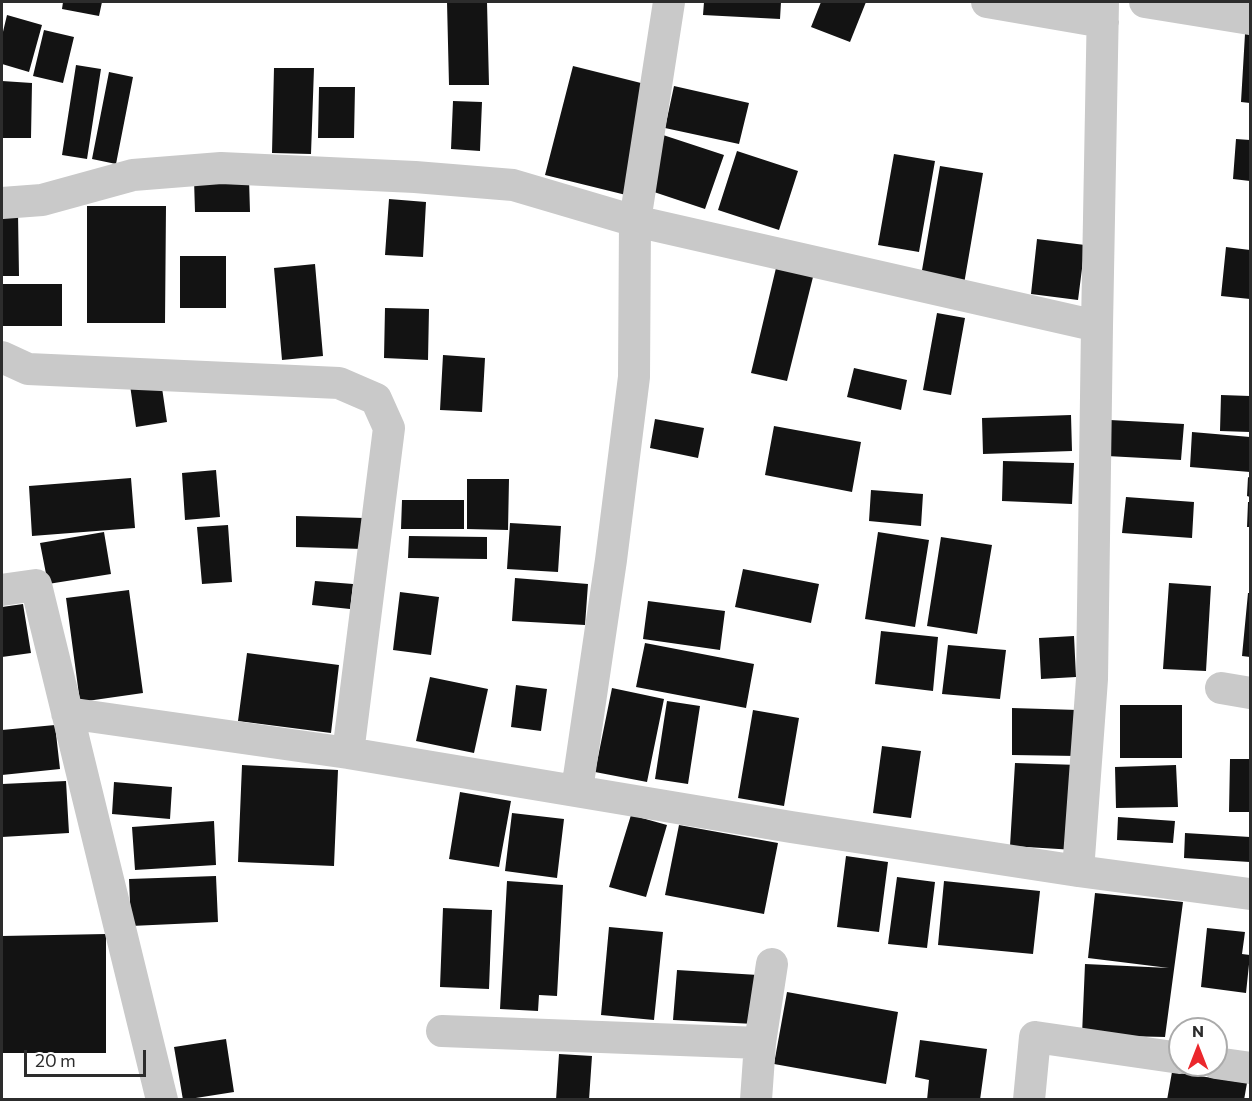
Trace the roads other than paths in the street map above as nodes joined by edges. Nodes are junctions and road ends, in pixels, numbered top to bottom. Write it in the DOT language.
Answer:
graph roads {
  1 [pos="669,2"];
  2 [pos="987,2"];
  3 [pos="1145,2"];
  4 [pos="1103,12"];
  5 [pos="1251,20"];
  6 [pos="2,202"];
  7 [pos="635,221"];
  8 [pos="1097,326"];
  9 [pos="2,357"];
  10 [pos="2,590"];
  11 [pos="67,713"];
  12 [pos="348,753"];
  13 [pos="577,790"];
  14 [pos="1078,871"];
  15 [pos="1251,894"];
  16 [pos="772,964"];
  17 [pos="442,1031"];
  18 [pos="760,1043"];
  19 [pos="1168,1056"];
  20 [pos="1228,1065"];
  21 [pos="1251,1068"];
  22 [pos="162,1100"];
  23 [pos="756,1100"];
  24 [pos="1029,1100"];
  1 -- 7 [label="street"];
  2 -- 4 [label="street"];
  3 -- 5 [label="street"];
  4 -- 8 [label="street"];
  6 -- 7 [label="street"];
  7 -- 8 [label="street"];
  7 -- 13 [label="street"];
  8 -- 14 [label="street"];
  9 -- 12 [label="street"];
  10 -- 11 [label="street"];
  11 -- 12 [label="street"];
  11 -- 22 [label="street"];
  12 -- 13 [label="street"];
  13 -- 14 [label="street"];
  14 -- 15 [label="street"];
  16 -- 18 [label="street"];
  17 -- 18 [label="street"];
  18 -- 23 [label="street"];
  19 -- 24 [label="street"];
  20 -- 21 [label="street"];
}
